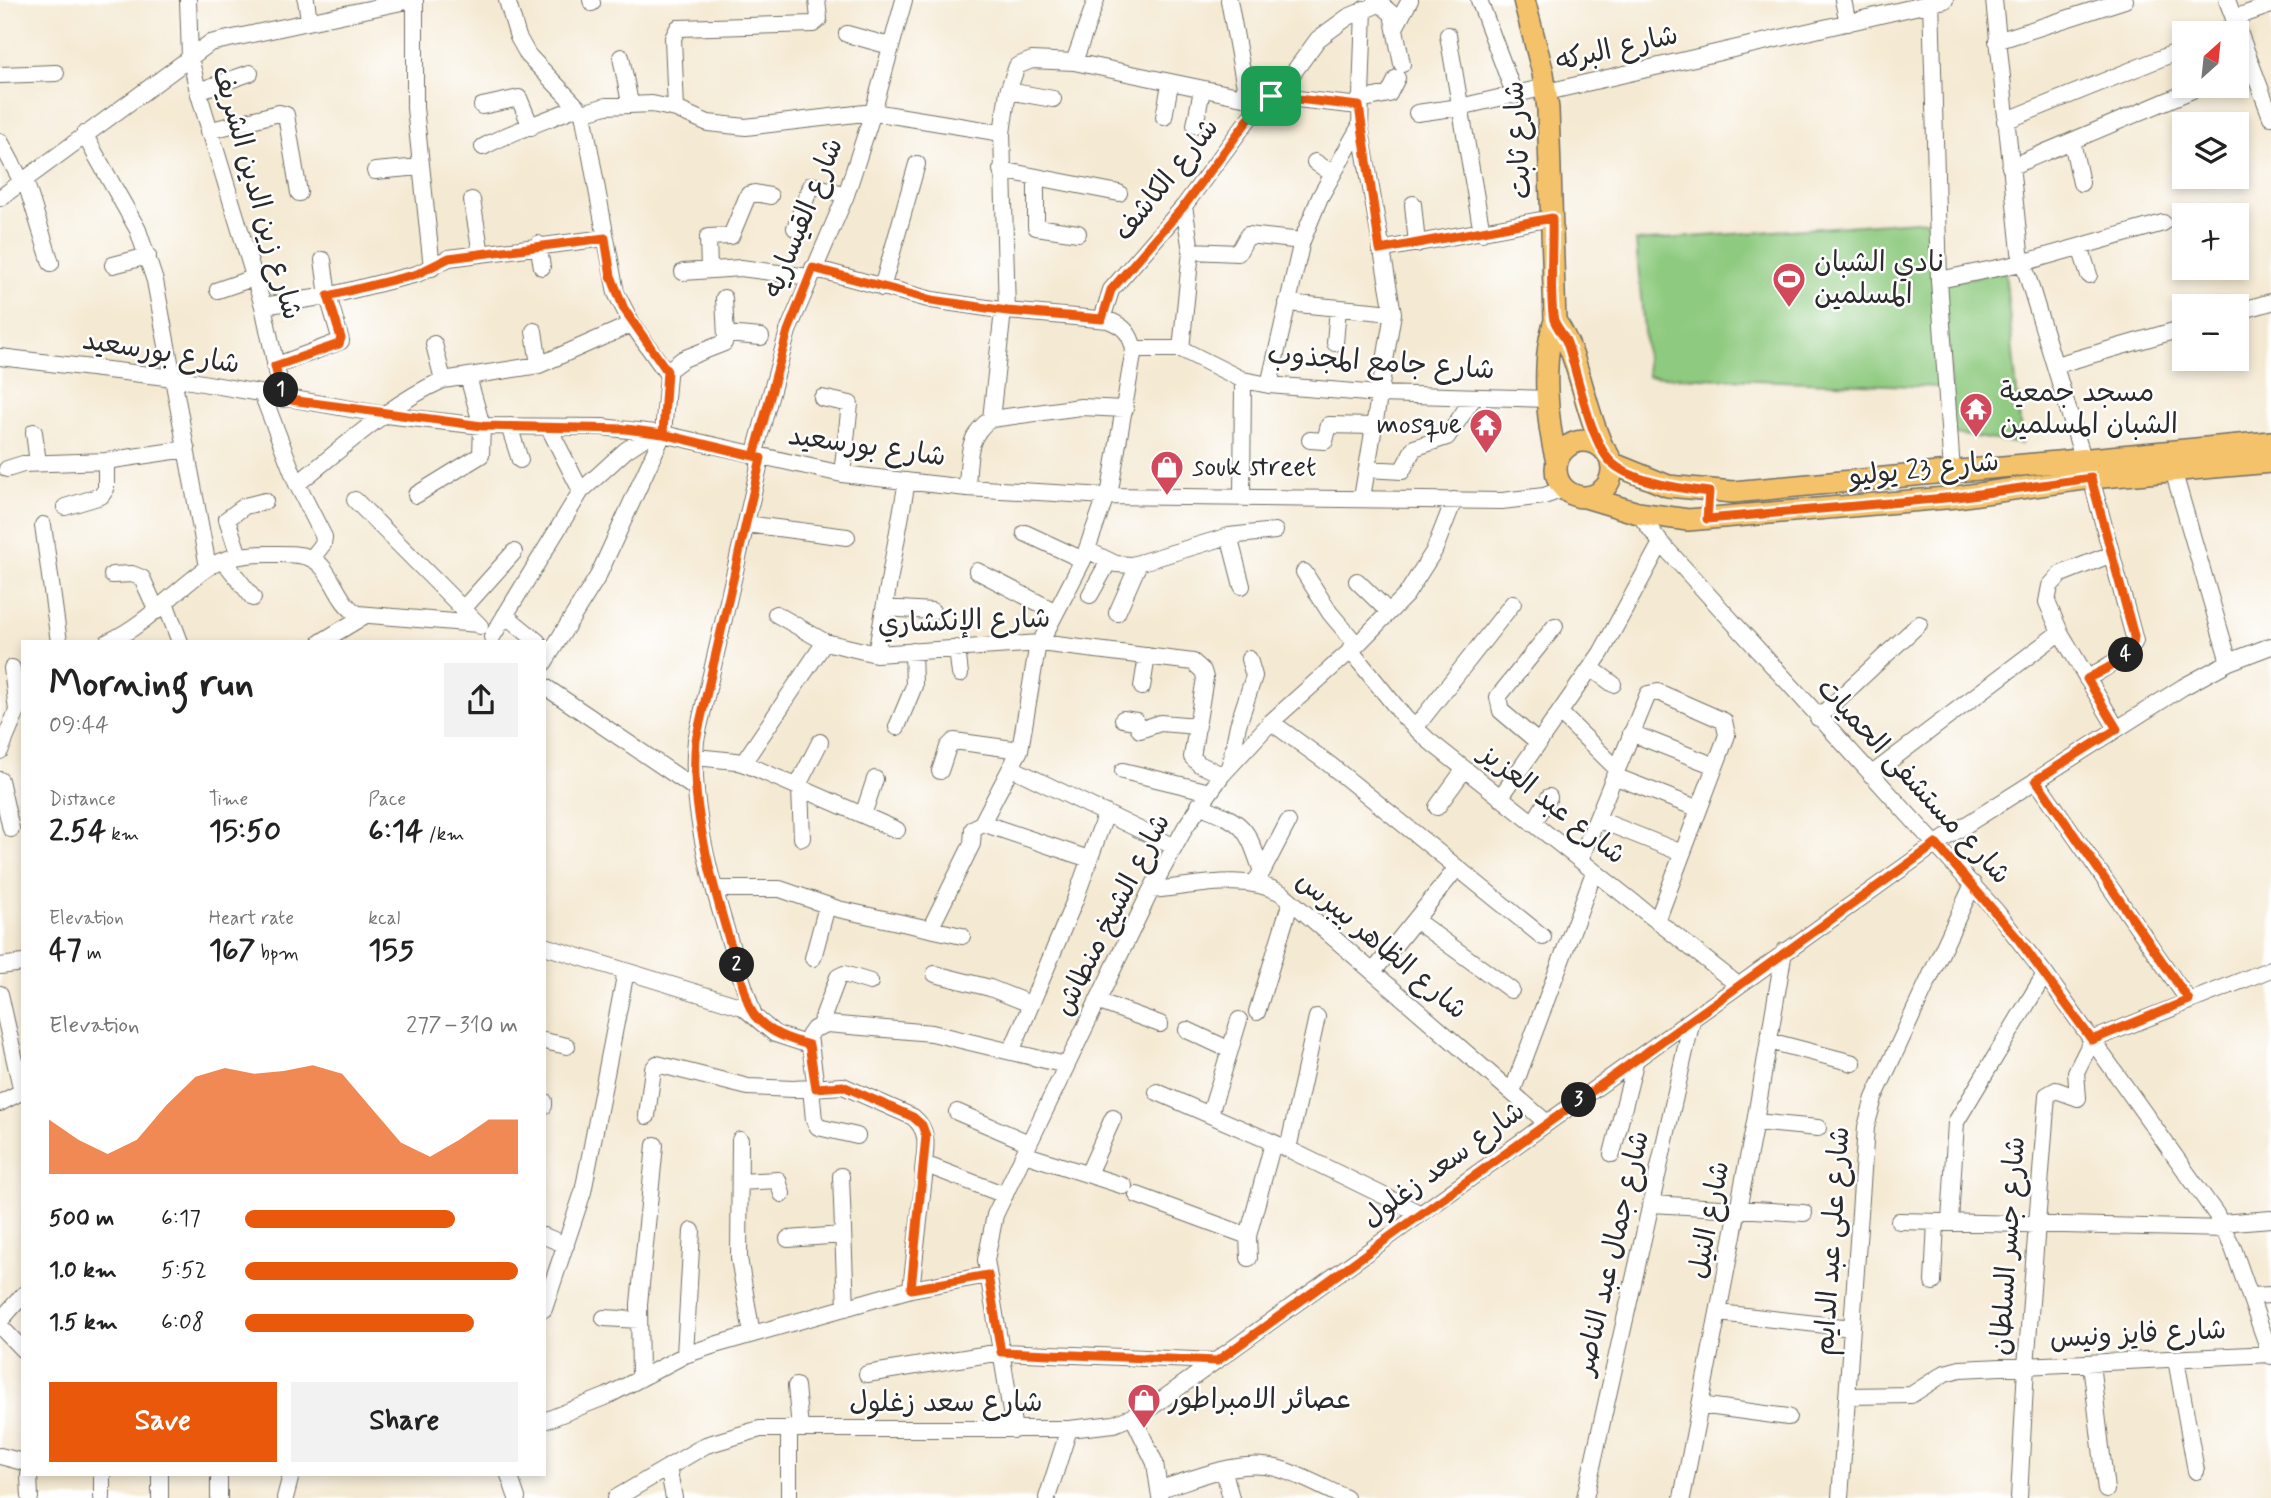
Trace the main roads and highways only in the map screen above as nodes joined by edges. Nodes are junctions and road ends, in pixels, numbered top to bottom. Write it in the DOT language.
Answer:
graph roads {
  1 [pos="1524,0"];
  2 [pos="1555,321"];
  3 [pos="2271,442"];
  4 [pos="1607,456"];
  5 [pos="1557,462"];
  6 [pos="2271,462"];
  7 [pos="1648,480"];
  8 [pos="1709,492"];
  9 [pos="1585,497"];
  10 [pos="1638,513"];
  11 [pos="1707,519"];
  1 -- 2 [label="main road, شارع ثابت"];
  2 -- 4 [label="main road, شارع ثابت"];
  2 -- 5 [label="main road, شارع ثابت"];
  3 -- 8 [label="main road, شارع 23 يوليو"];
  4 -- 5 [label="main road"];
  4 -- 7 [label="main road, شارع 23 يوليو"];
  4 -- 9 [label="main road"];
  5 -- 9 [label="main road"];
  6 -- 11 [label="main road, شارع 23 يوليو"];
  7 -- 8 [label="main road, شارع 23 يوليو"];
  7 -- 10 [label="main road"];
  8 -- 11 [label="main road"];
  9 -- 10 [label="main road, شارع 23 يوليو"];
  10 -- 11 [label="main road, شارع 23 يوليو"];
}
